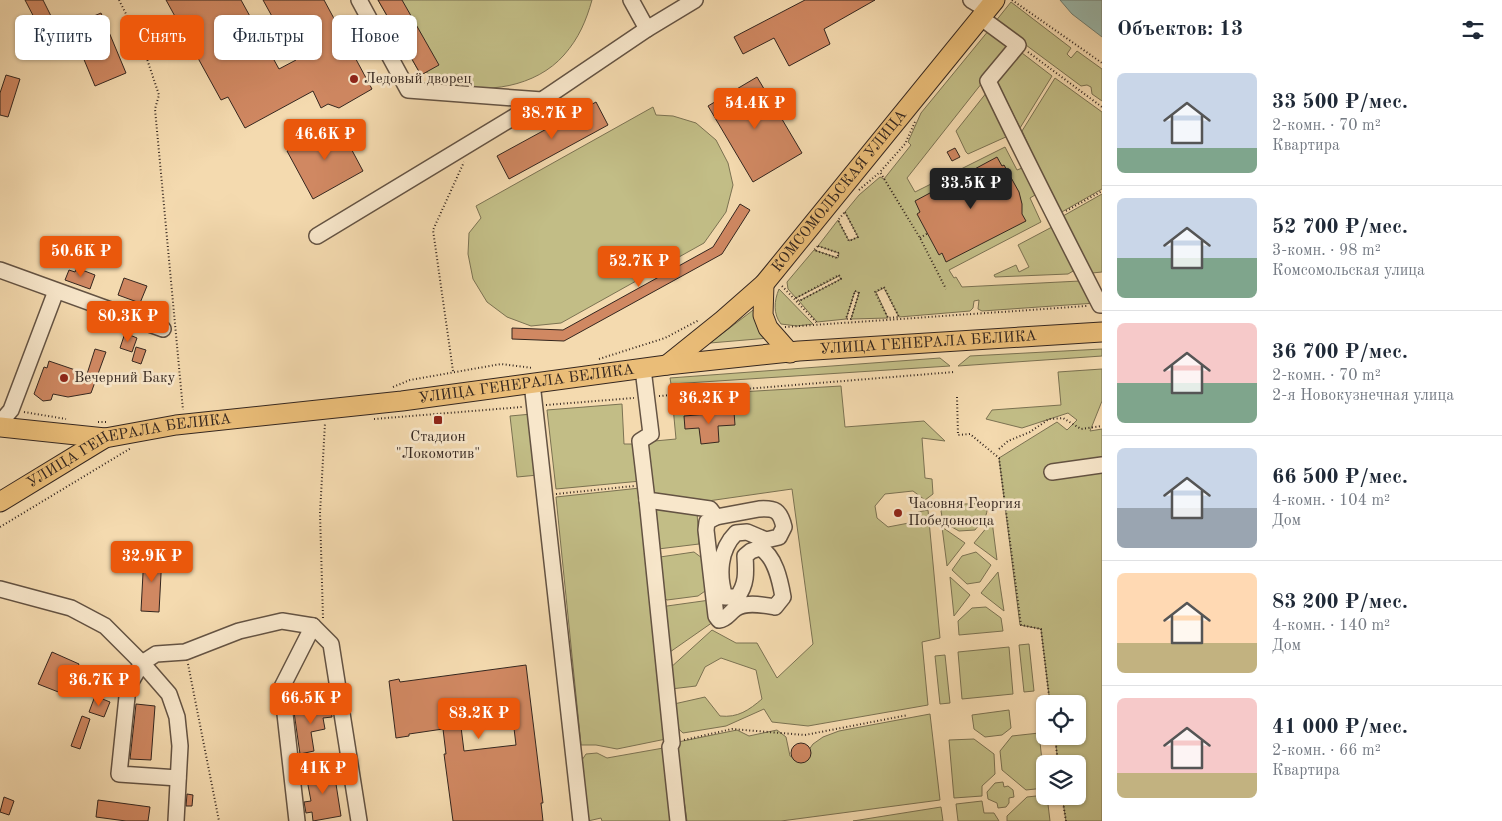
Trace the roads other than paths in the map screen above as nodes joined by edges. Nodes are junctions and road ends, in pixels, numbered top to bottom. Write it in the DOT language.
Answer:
graph roads {
  1 [pos="359,0"];
  2 [pos="631,0"];
  3 [pos="695,0"];
  4 [pos="983,7"];
  5 [pos="647,29"];
  6 [pos="542,100"];
  7 [pos="317,236"];
  8 [pos="0,270"];
  9 [pos="772,284"];
  10 [pos="56,291"];
  11 [pos="1101,305"];
  12 [pos="163,329"];
  13 [pos="1102,332"];
  14 [pos="790,353"];
  15 [pos="667,365"];
  16 [pos="643,369"];
  17 [pos="535,376"];
  18 [pos="0,425"];
  19 [pos="104,427"];
  20 [pos="1102,465"];
  21 [pos="1052,472"];
  22 [pos="646,493"];
  23 [pos="0,502"];
  24 [pos="716,517"];
  25 [pos="0,589"];
  26 [pos="313,626"];
  27 [pos="142,663"];
  28 [pos="178,778"];
  29 [pos="176,821"];
  30 [pos="297,821"];
  31 [pos="360,821"];
  32 [pos="581,821"];
  33 [pos="678,821"];
  1 -- 6 [label="street"];
  2 -- 5 [label="street"];
  3 -- 5 [label="street"];
  4 -- 9 [label="main road, КОМСОМОЛЬСКАЯ УЛИЦА"];
  4 -- 11 [label="street"];
  5 -- 6 [label="street"];
  6 -- 7 [label="street"];
  8 -- 10 [label="street"];
  9 -- 14 [label="main road"];
  9 -- 15 [label="main road, КОМСОМОЛЬСКАЯ УЛИЦА"];
  10 -- 12 [label="street"];
  10 -- 18 [label="street"];
  13 -- 14 [label="main road, УЛИЦА ГЕНЕРАЛА БЕЛИКА"];
  14 -- 15 [label="main road, УЛИЦА ГЕНЕРАЛА БЕЛИКА"];
  15 -- 16 [label="main road, УЛИЦА ГЕНЕРАЛА БЕЛИКА"];
  16 -- 17 [label="main road, УЛИЦА ГЕНЕРАЛА БЕЛИКА"];
  16 -- 22 [label="street"];
  17 -- 19 [label="main road, УЛИЦА ГЕНЕРАЛА БЕЛИКА"];
  17 -- 32 [label="street"];
  18 -- 19 [label="main road"];
  19 -- 23 [label="main road, УЛИЦА ГЕНЕРАЛА БЕЛИКА"];
  20 -- 21 [label="street"];
  22 -- 24 [label="street"];
  22 -- 33 [label="street"];
  24 -- 24 [label="street"];
  25 -- 27 [label="street"];
  26 -- 27 [label="street"];
  26 -- 30 [label="street"];
  26 -- 31 [label="street"];
  27 -- 28 [label="street"];
  27 -- 28 [label="street"];
  28 -- 29 [label="street"];
}
